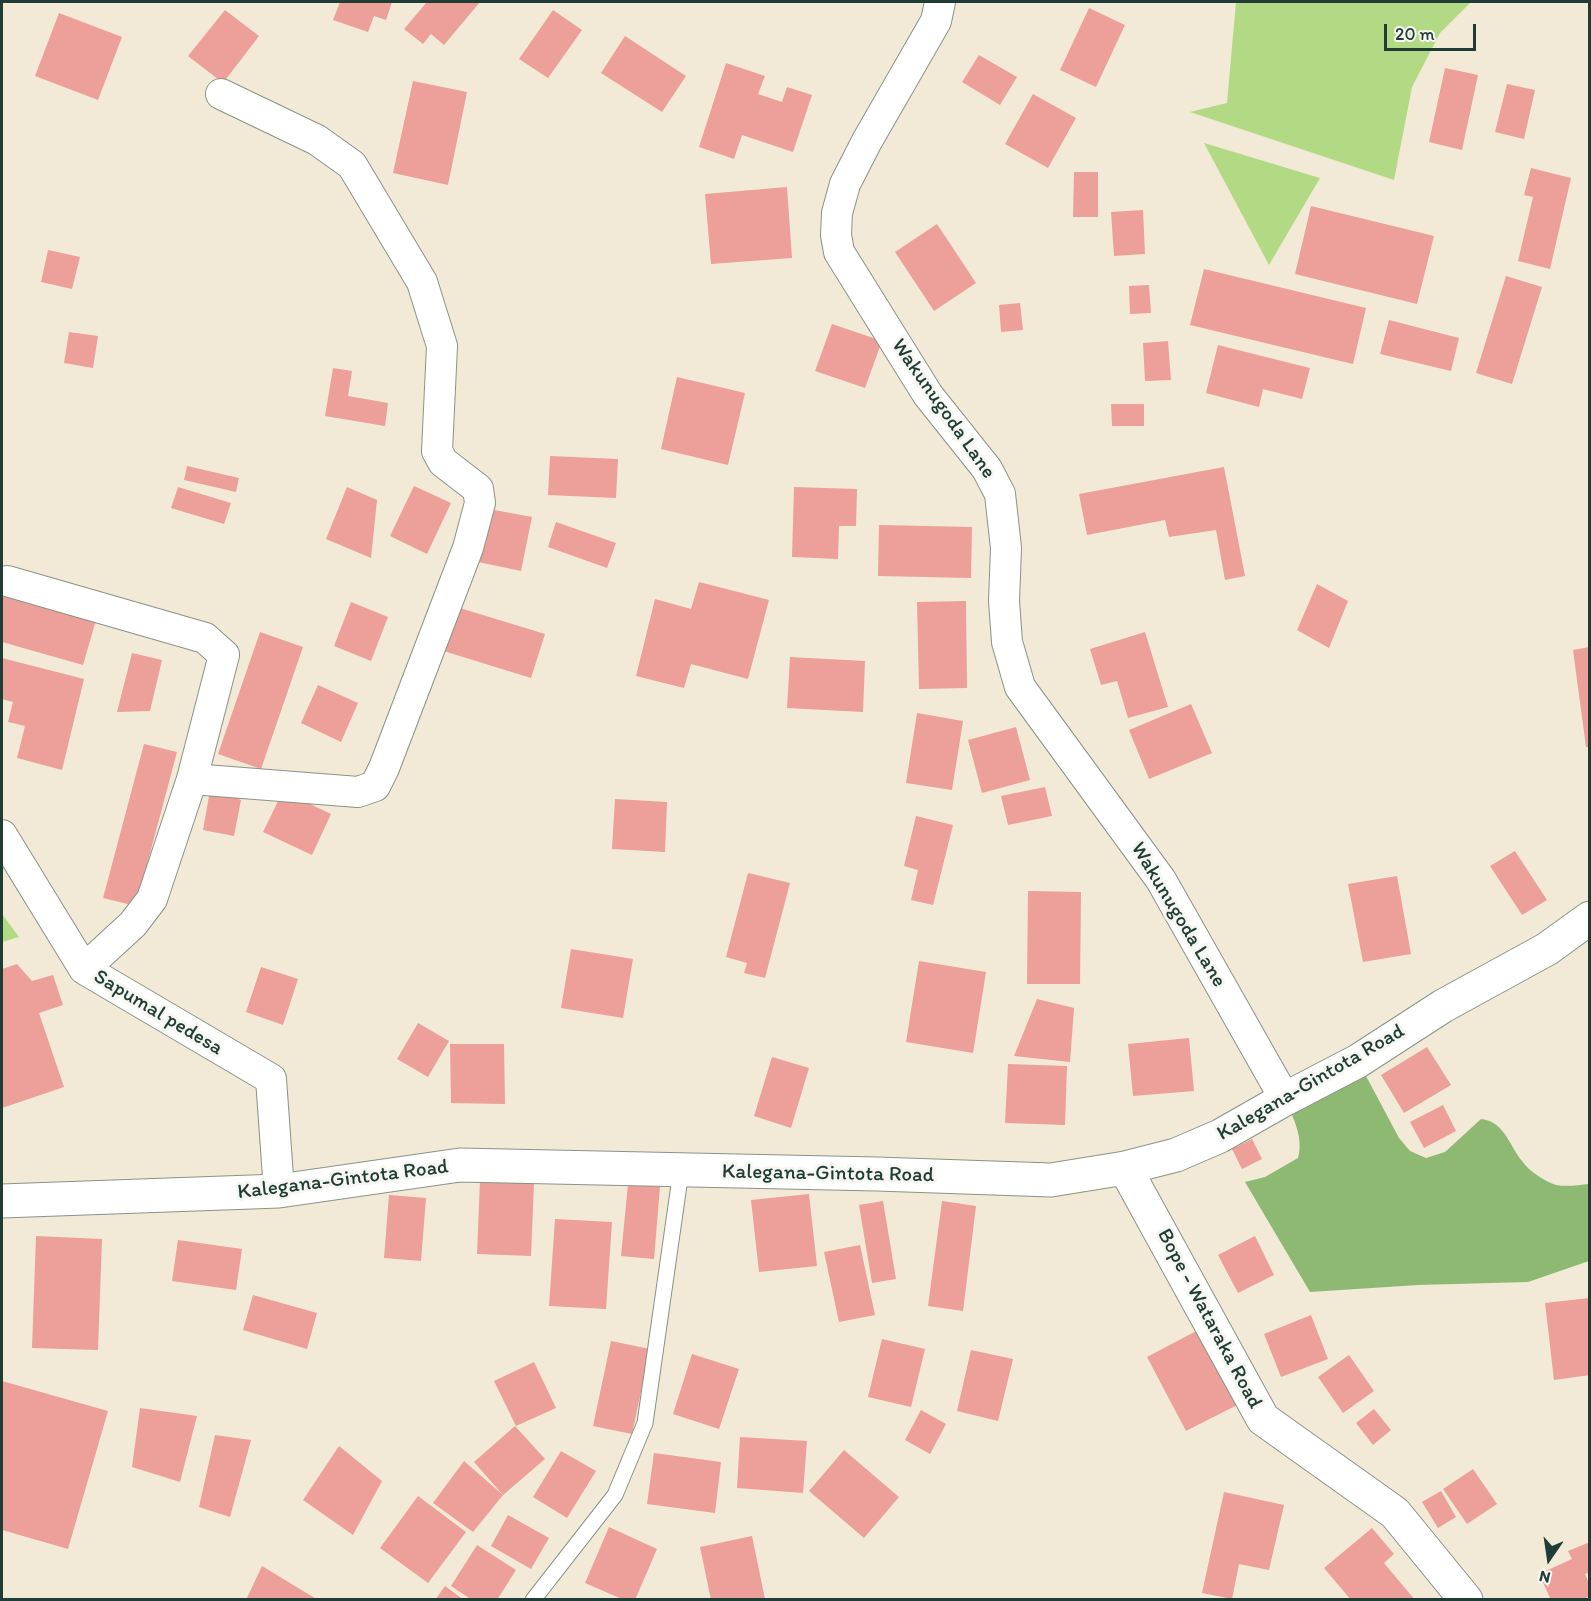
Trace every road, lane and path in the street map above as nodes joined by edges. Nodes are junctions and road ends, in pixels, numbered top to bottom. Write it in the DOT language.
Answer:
graph roads {
  1 [pos="940,2"];
  2 [pos="221,94"];
  3 [pos="7,581"];
  4 [pos="192,779"];
  5 [pos="2,835"];
  6 [pos="1590,918"];
  7 [pos="84,969"];
  8 [pos="1285,1099"];
  9 [pos="1125,1168"];
  10 [pos="681,1171"];
  11 [pos="279,1191"];
  12 [pos="2,1201"];
  13 [pos="533,1599"];
  14 [pos="1466,1599"];
  1 -- 8 [label="street, Wakunugoda Lane"];
  2 -- 4 [label="street"];
  3 -- 4 [label="street"];
  4 -- 7 [label="street"];
  5 -- 7 [label="street, Sapumal pedesa"];
  6 -- 8 [label="main road, Kalegana-Gintota Road"];
  7 -- 11 [label="street, Sapumal pedesa"];
  8 -- 9 [label="main road, Kalegana-Gintota Road"];
  9 -- 10 [label="main road, Kalegana-Gintota Road"];
  9 -- 14 [label="main road, Bope - Wataraka Road"];
  10 -- 11 [label="main road, Kalegana-Gintota Road"];
  10 -- 13 [label="lane"];
  11 -- 12 [label="main road, Kalegana-Gintota Road"];
}
